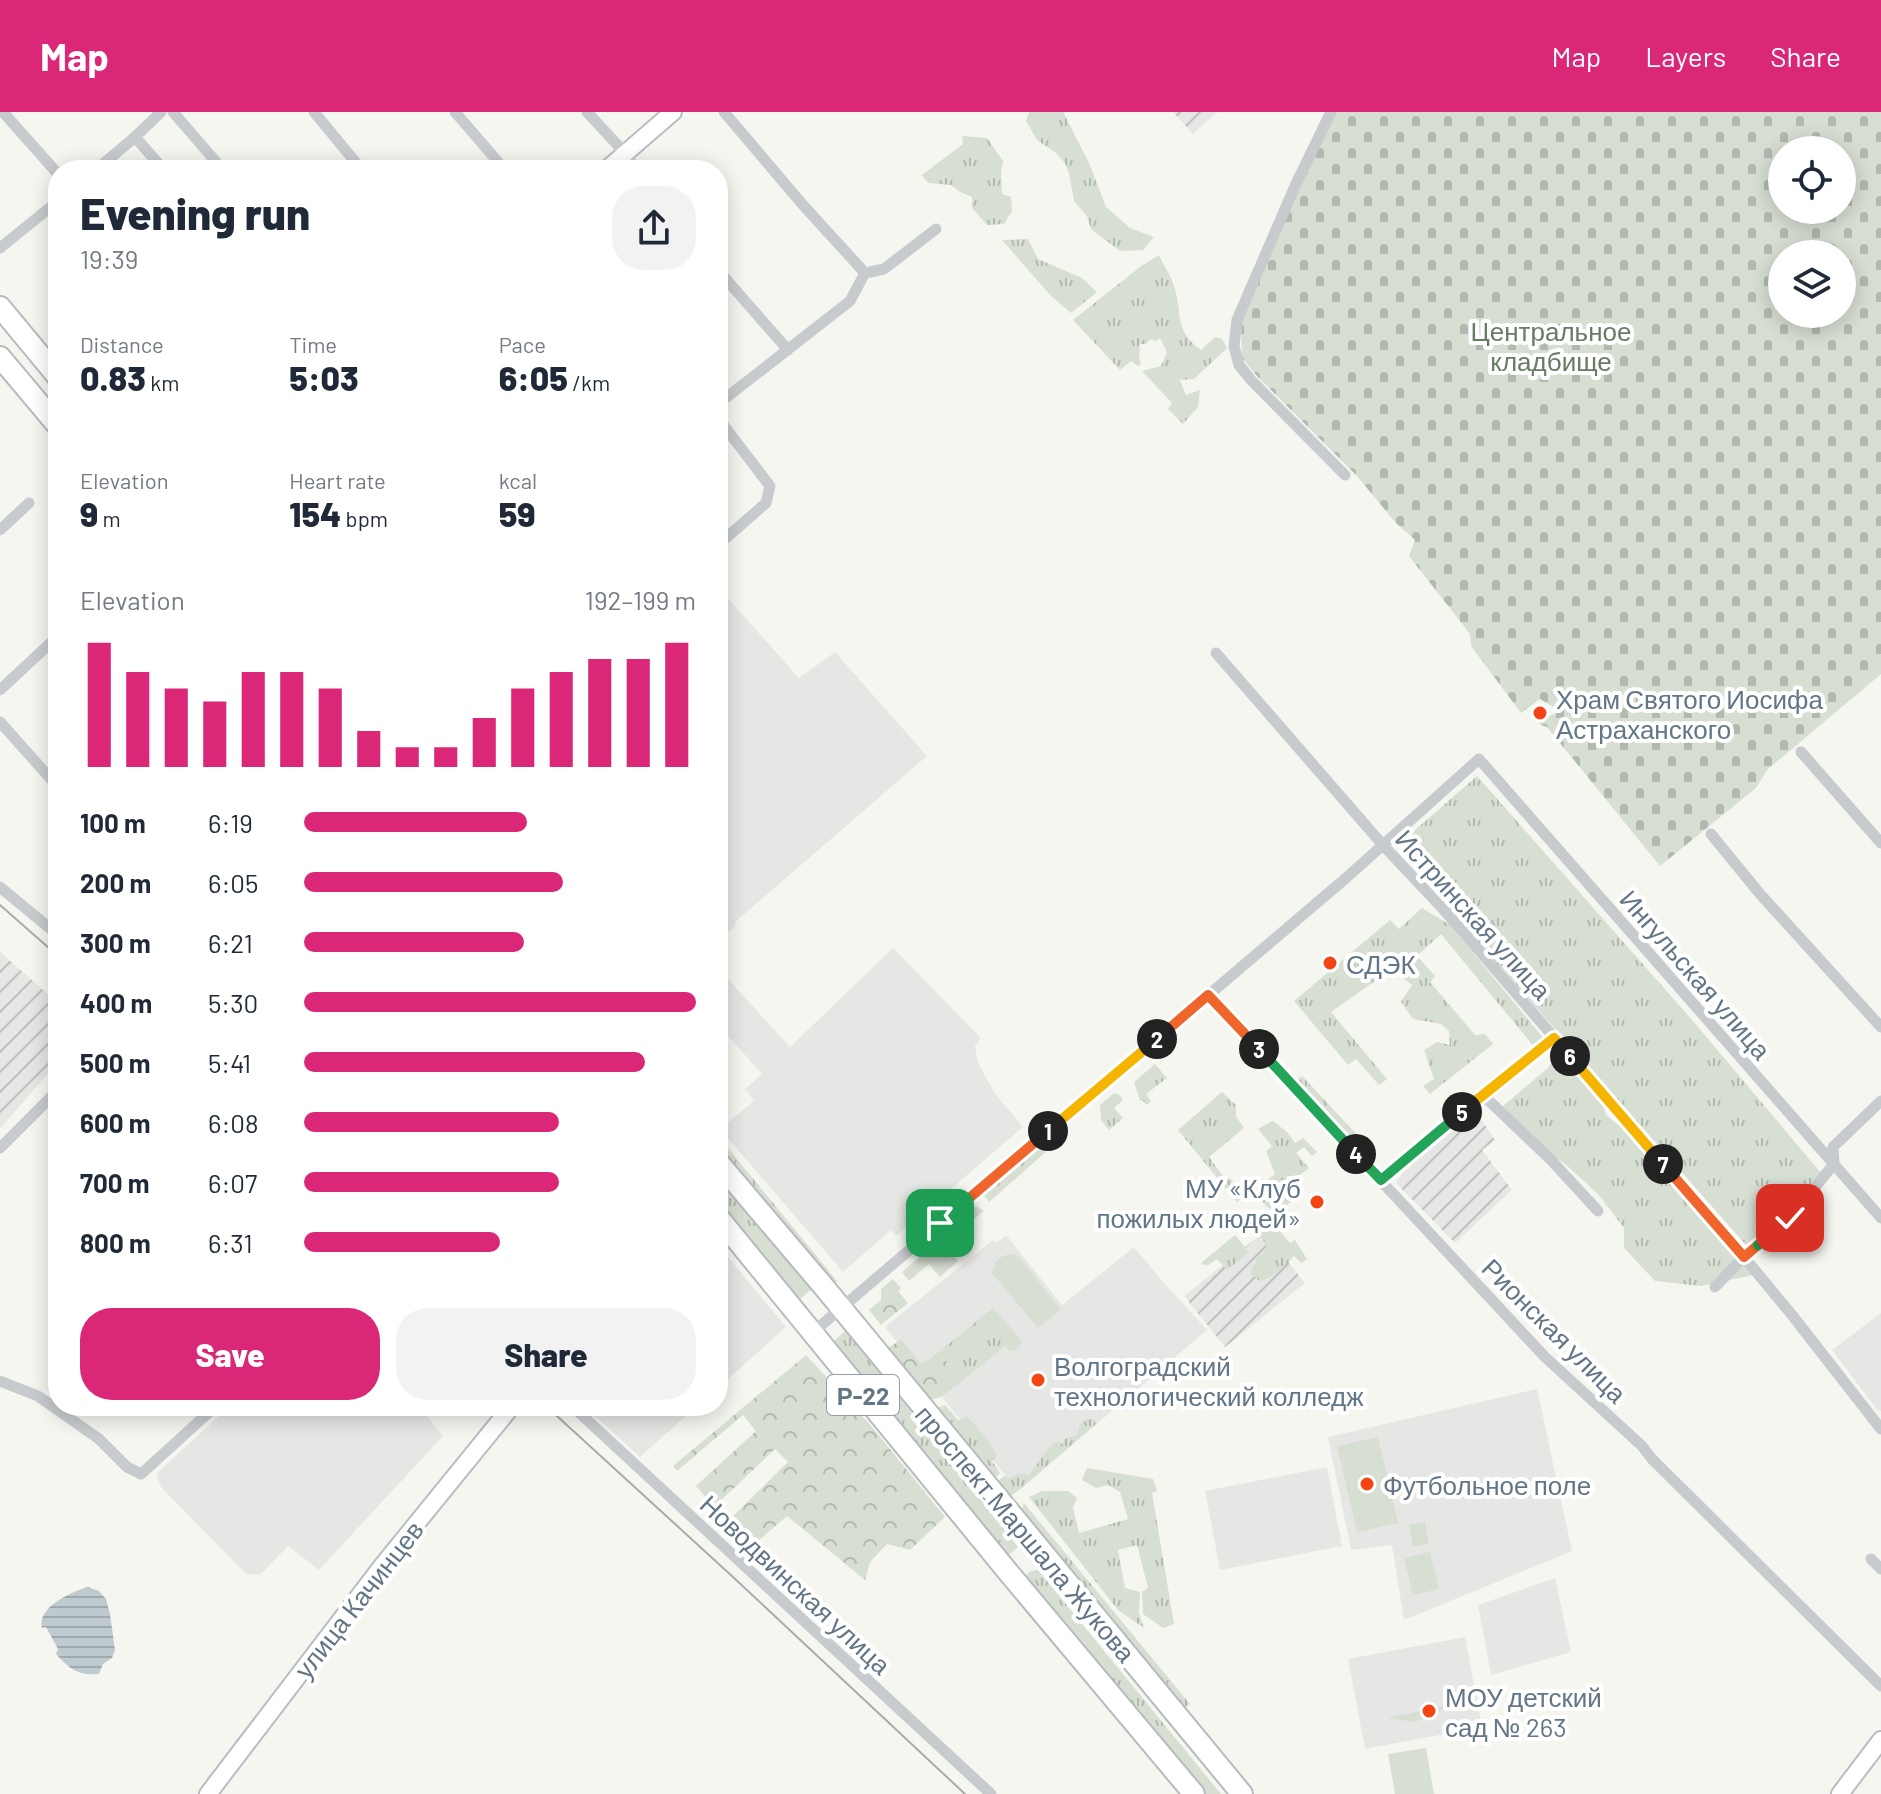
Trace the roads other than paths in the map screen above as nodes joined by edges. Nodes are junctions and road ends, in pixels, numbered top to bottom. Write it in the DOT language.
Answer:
graph roads {
  1 [pos="3,112"];
  2 [pos="161,112"];
  3 [pos="173,112"];
  4 [pos="314,112"];
  5 [pos="455,112"];
  6 [pos="587,112"];
  7 [pos="673,112"];
  8 [pos="724,112"];
  9 [pos="1331,112"];
  10 [pos="135,137"];
  11 [pos="625,153"];
  12 [pos="108,160"];
  13 [pos="155,160"];
  14 [pos="214,160"];
  15 [pos="354,160"];
  16 [pos="496,160"];
  17 [pos="617,160"];
  18 [pos="630,160"];
  19 [pos="48,163"];
  20 [pos="48,209"];
  21 [pos="936,229"];
  22 [pos="0,248"];
  23 [pos="865,273"];
  24 [pos="728,282"];
  25 [pos="0,307"];
  26 [pos="788,350"];
  27 [pos="0,357"];
  28 [pos="48,365"];
  29 [pos="728,396"];
  30 [pos="48,414"];
  31 [pos="728,431"];
  32 [pos="1345,475"];
  33 [pos="29,503"];
  34 [pos="0,530"];
  35 [pos="728,536"];
  36 [pos="48,645"];
  37 [pos="1216,653"];
  38 [pos="0,690"];
  39 [pos="0,722"];
  40 [pos="1801,752"];
  41 [pos="48,776"];
  42 [pos="1711,834"];
  43 [pos="1881,843"];
  44 [pos="1382,844"];
  45 [pos="0,887"];
  46 [pos="48,927"];
  47 [pos="1208,995"];
  48 [pos="1881,1027"];
  49 [pos="1554,1038"];
  50 [pos="1483,1095"];
  51 [pos="48,1100"];
  52 [pos="1881,1101"];
  53 [pos="0,1148"];
  54 [pos="1834,1164"];
  55 [pos="728,1174"];
  56 [pos="1381,1180"];
  57 [pos="1598,1211"];
  58 [pos="1881,1218"];
  59 [pos="728,1229"];
  60 [pos="1744,1257"];
  61 [pos="1715,1287"];
  62 [pos="842,1309"];
  63 [pos="812,1333"];
  64 [pos="0,1381"];
  65 [pos="48,1403"];
  66 [pos="66,1416"];
  67 [pos="205,1416"];
  68 [pos="504,1416"];
  69 [pos="583,1416"];
  70 [pos="1881,1429"];
  71 [pos="1038,1549"];
  72 [pos="1871,1559"];
  73 [pos="1881,1569"];
  74 [pos="1008,1572"];
  75 [pos="1881,1686"];
  76 [pos="1881,1740"];
  77 [pos="208,1794"];
  78 [pos="991,1794"];
  79 [pos="1194,1794"];
  80 [pos="1242,1794"];
  81 [pos="1840,1794"];
  1 -- 19 [label="street"];
  2 -- 10 [label="street"];
  3 -- 14 [label="street"];
  4 -- 15 [label="street"];
  5 -- 16 [label="street"];
  6 -- 11 [label="street"];
  7 -- 11 [label="main road"];
  8 -- 23 [label="street"];
  9 -- 32 [label="street"];
  10 -- 12 [label="street"];
  10 -- 13 [label="street"];
  11 -- 17 [label="main road"];
  11 -- 18 [label="street"];
  20 -- 22 [label="street"];
  21 -- 23 [label="street"];
  23 -- 26 [label="street"];
  24 -- 26 [label="street"];
  25 -- 28 [label="highway"];
  26 -- 29 [label="street"];
  27 -- 30 [label="highway"];
  31 -- 35 [label="street"];
  33 -- 34 [label="street"];
  36 -- 38 [label="street"];
  37 -- 44 [label="street, Истринская улица"];
  39 -- 41 [label="street"];
  40 -- 43 [label="street"];
  42 -- 48 [label="street"];
  44 -- 47 [label="street"];
  44 -- 49 [label="street, Истринская улица"];
  44 -- 54 [label="street, Ингульская улица"];
  45 -- 46 [label="street"];
  47 -- 56 [label="street, Рионская улица"];
  47 -- 62 [label="street"];
  49 -- 50 [label="street"];
  49 -- 60 [label="street, Истринская улица"];
  50 -- 56 [label="street"];
  50 -- 57 [label="street"];
  51 -- 53 [label="street"];
  52 -- 54 [label="street"];
  54 -- 58 [label="street, Ингульская улица"];
  54 -- 60 [label="street"];
  55 -- 62 [label="highway, проспект Маршала Жукова / Р-22"];
  56 -- 75 [label="street, Рионская улица"];
  59 -- 63 [label="highway, проспект Маршала Жукова / Р-22"];
  60 -- 61 [label="street"];
  60 -- 70 [label="street, Истринская улица"];
  62 -- 63 [label="street"];
  62 -- 71 [label="highway, проспект Маршала Жукова / Р-22"];
  63 -- 74 [label="highway, проспект Маршала Жукова / Р-22"];
  64 -- 65 [label="street"];
  66 -- 67 [label="street"];
  68 -- 77 [label="main road, улица Качинцев"];
  69 -- 78 [label="street, Новодвинская улица"];
  71 -- 74 [label="highway"];
  71 -- 80 [label="highway, проспект Маршала Жукова / Р-22"];
  72 -- 73 [label="street"];
  74 -- 79 [label="highway, проспект Маршала Жукова / Р-22"];
  76 -- 81 [label="main road"];
}
